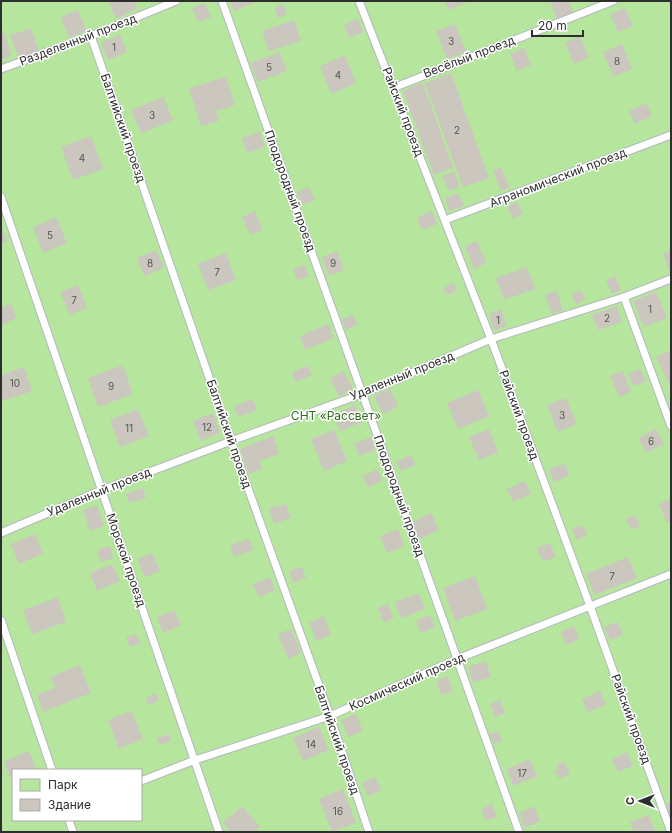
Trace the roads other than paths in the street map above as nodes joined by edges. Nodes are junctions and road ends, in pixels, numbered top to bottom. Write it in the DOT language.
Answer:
graph roads {
  1 [pos="176,1"];
  2 [pos="222,1"];
  3 [pos="359,1"];
  4 [pos="613,1"];
  5 [pos="91,36"];
  6 [pos="1,69"];
  7 [pos="393,88"];
  8 [pos="671,135"];
  9 [pos="1,197"];
  10 [pos="445,220"];
  11 [pos="671,279"];
  12 [pos="624,297"];
  13 [pos="491,340"];
  14 [pos="362,394"];
  15 [pos="671,426"];
  16 [pos="231,440"];
  17 [pos="102,490"];
  18 [pos="1,532"];
  19 [pos="671,574"];
  20 [pos="590,606"];
  21 [pos="1,620"];
  22 [pos="3,631"];
  23 [pos="457,659"];
  24 [pos="330,716"];
  25 [pos="195,760"];
  26 [pos="52,769"];
  27 [pos="142,781"];
  28 [pos="69,821"];
  29 [pos="73,832"];
  30 [pos="219,832"];
  31 [pos="369,832"];
  32 [pos="519,832"];
  33 [pos="671,832"];
  1 -- 5 [label="lane, Разделенный проезд"];
  2 -- 14 [label="lane, Плодородный проезд"];
  3 -- 7 [label="lane, Райский проезд"];
  4 -- 7 [label="lane, Весёлый проезд"];
  5 -- 6 [label="lane, Разделенный проезд"];
  5 -- 16 [label="lane, Балтийский проезд"];
  7 -- 10 [label="lane, Райский проезд"];
  8 -- 10 [label="lane, Аграномический проезд"];
  9 -- 17 [label="lane, Морской проезд"];
  10 -- 13 [label="lane, Райский проезд"];
  11 -- 12 [label="lane, Удаленный проезд"];
  12 -- 13 [label="lane, Удаленный проезд"];
  12 -- 15 [label="lane"];
  13 -- 14 [label="lane, Удаленный проезд"];
  13 -- 20 [label="lane, Райский проезд"];
  14 -- 16 [label="lane, Удаленный проезд"];
  14 -- 23 [label="lane, Плодородный проезд"];
  16 -- 17 [label="lane, Удаленный проезд"];
  16 -- 24 [label="lane, Балтийский проезд"];
  17 -- 18 [label="lane, Удаленный проезд"];
  17 -- 25 [label="lane, Морской проезд"];
  19 -- 20 [label="lane, Космический проезд"];
  20 -- 23 [label="lane, Космический проезд"];
  20 -- 33 [label="lane, Райский проезд"];
  21 -- 22 [label="lane"];
  22 -- 26 [label="lane"];
  23 -- 24 [label="lane, Космический проезд"];
  23 -- 32 [label="lane, Плодородный проезд"];
  24 -- 25 [label="lane, Космический проезд"];
  24 -- 31 [label="lane, Балтийский проезд"];
  25 -- 27 [label="lane, Космический проезд"];
  25 -- 30 [label="lane, Морской проезд"];
  28 -- 29 [label="lane"];
}
